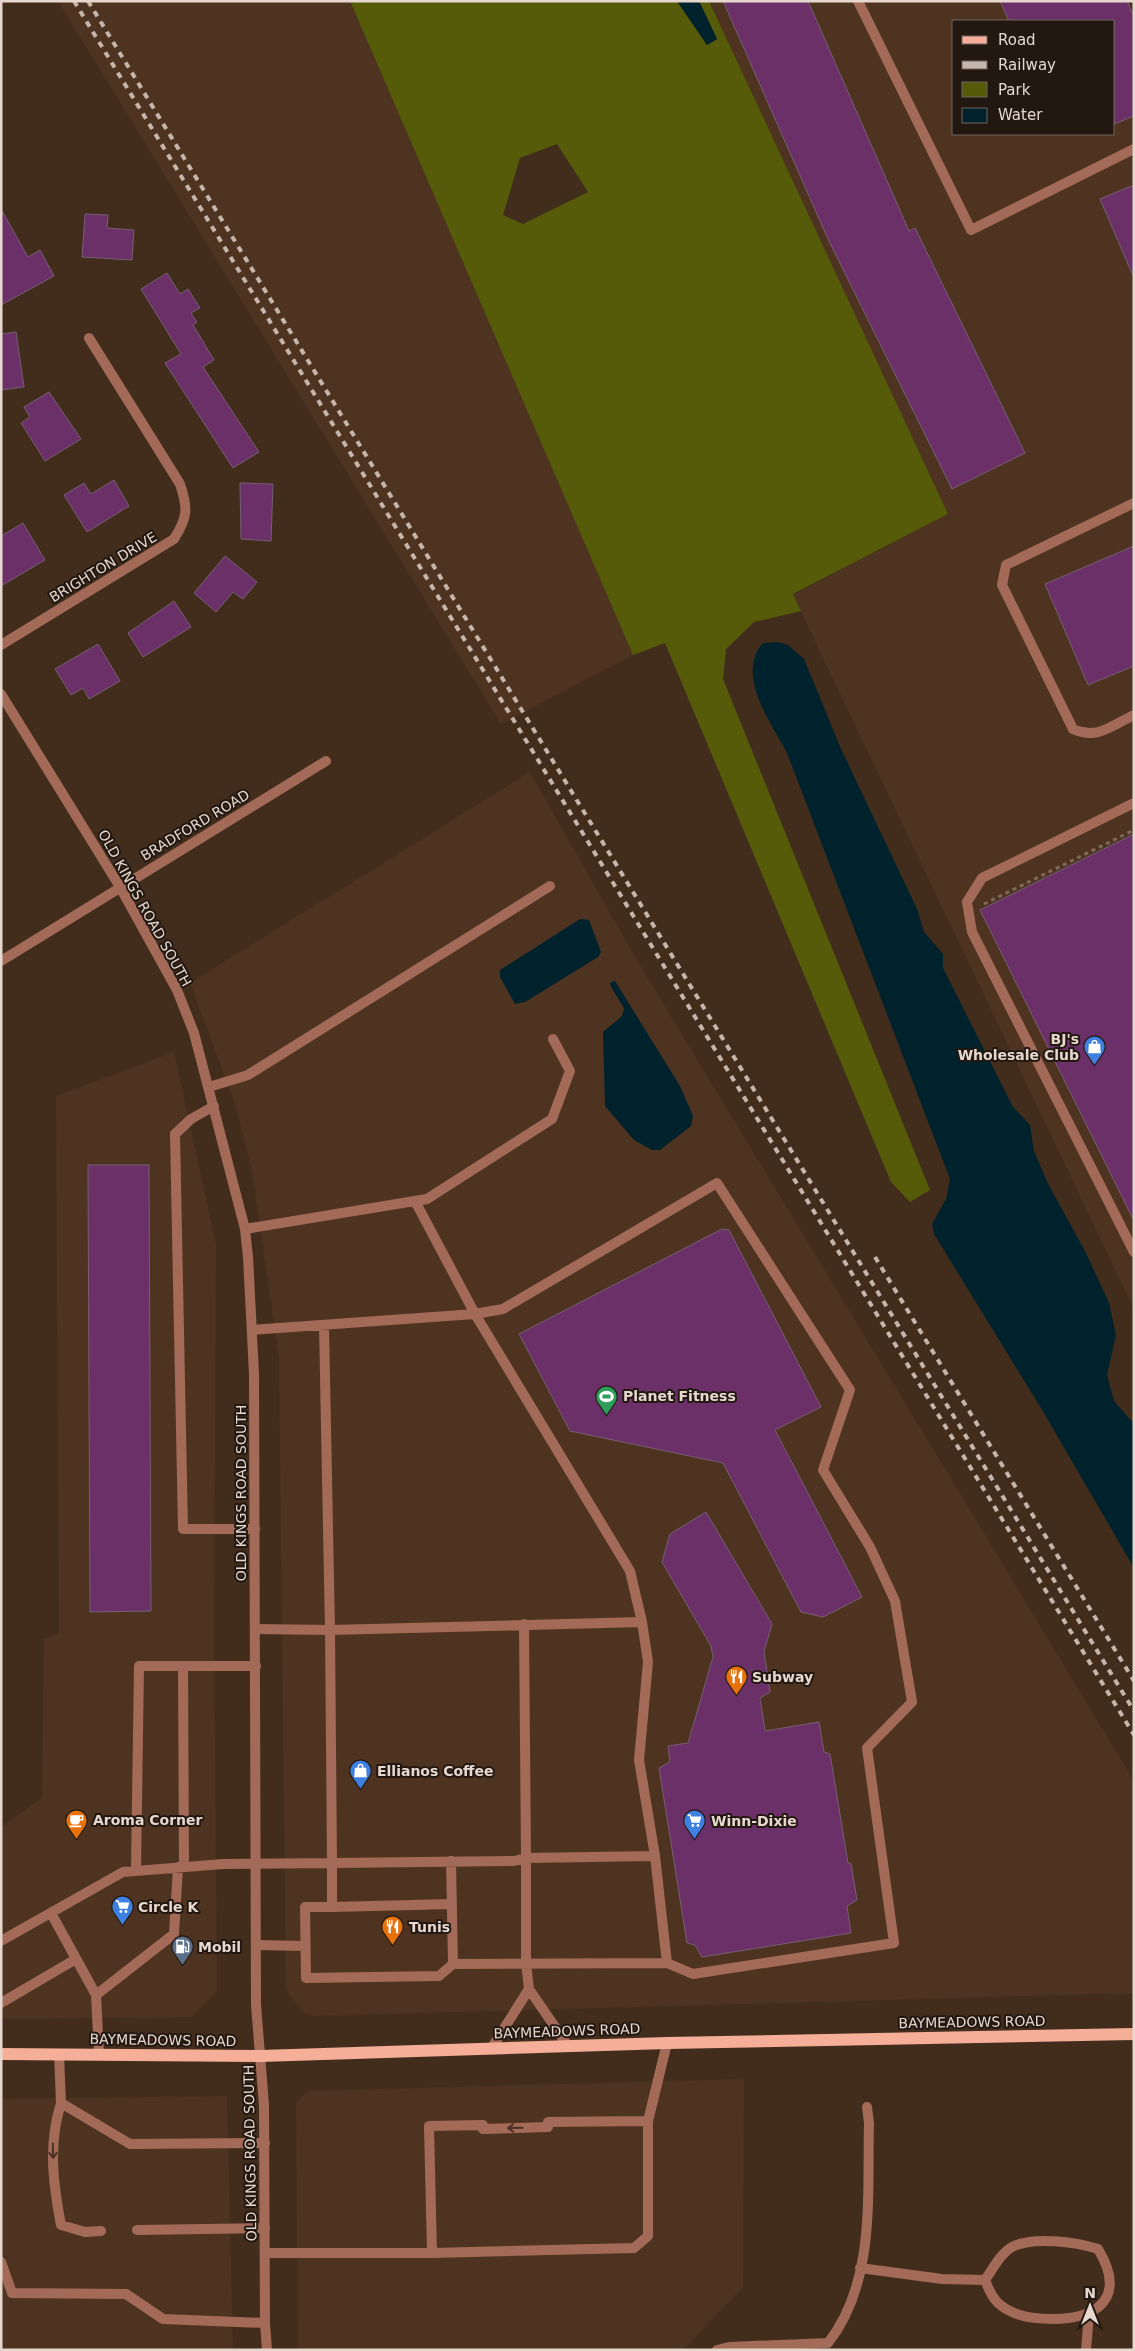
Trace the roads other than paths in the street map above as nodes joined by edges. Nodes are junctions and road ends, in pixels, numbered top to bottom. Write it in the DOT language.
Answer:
graph roads {
  1 [pos="858,1"];
  2 [pos="1134,149"];
  3 [pos="89,338"];
  4 [pos="1134,503"];
  5 [pos="1,645"];
  6 [pos="1,694"];
  7 [pos="1134,715"];
  8 [pos="326,761"];
  9 [pos="1134,803"];
  10 [pos="550,886"];
  11 [pos="120,887"];
  12 [pos="1,961"];
  13 [pos="553,1039"];
  14 [pos="209,1088"];
  15 [pos="214,1106"];
  16 [pos="416,1201"];
  17 [pos="244,1228"];
  18 [pos="1134,1252"];
  19 [pos="475,1314"];
  20 [pos="324,1325"];
  21 [pos="252,1330"];
  22 [pos="255,1529"];
  23 [pos="642,1622"];
  24 [pos="524,1624"];
  25 [pos="256,1629"];
  26 [pos="330,1630"];
  27 [pos="183,1666"];
  28 [pos="256,1666"];
  29 [pos="655,1856"];
  30 [pos="526,1858"];
  31 [pos="451,1861"];
  32 [pos="256,1863"];
  33 [pos="332,1863"];
  34 [pos="181,1866"];
  35 [pos="136,1870"];
  36 [pos="452,1904"];
  37 [pos="332,1907"];
  38 [pos="51,1913"];
  39 [pos="1,1941"];
  40 [pos="256,1945"];
  41 [pos="305,1946"];
  42 [pos="76,1959"];
  43 [pos="526,1963"];
  44 [pos="667,1963"];
  45 [pos="453,1964"];
  46 [pos="529,1989"];
  47 [pos="96,1994"];
  48 [pos="1,2003"];
  49 [pos="1134,2034"];
  50 [pos="667,2043"];
  51 [pos="568,2046"];
  52 [pos="491,2049"];
  53 [pos="1,2054"];
  54 [pos="59,2054"];
  55 [pos="99,2054"];
  56 [pos="261,2056"];
  57 [pos="61,2103"];
  58 [pos="868,2107"];
  59 [pos="648,2121"];
  60 [pos="265,2143"];
  61 [pos="265,2228"];
  62 [pos="137,2230"];
  63 [pos="101,2231"];
  64 [pos="265,2253"];
  65 [pos="432,2253"];
  66 [pos="1,2262"];
  67 [pos="860,2268"];
  68 [pos="985,2280"];
  69 [pos="1089,2314"];
  70 [pos="265,2323"];
  71 [pos="267,2350"];
  72 [pos="717,2350"];
  73 [pos="1086,2350"];
  1 -- 2 [label="street"];
  3 -- 5 [label="street, BRIGHTON DRIVE"];
  4 -- 7 [label="street"];
  6 -- 11 [label="street, OLD KINGS ROAD SOUTH"];
  8 -- 11 [label="street, BRADFORD ROAD"];
  9 -- 18 [label="street"];
  10 -- 14 [label="street"];
  11 -- 12 [label="street, BRADFORD ROAD"];
  11 -- 14 [label="street, OLD KINGS ROAD SOUTH"];
  13 -- 16 [label="street"];
  14 -- 15 [label="street, OLD KINGS ROAD SOUTH"];
  15 -- 17 [label="street, OLD KINGS ROAD SOUTH"];
  15 -- 22 [label="street"];
  16 -- 17 [label="street"];
  16 -- 19 [label="street"];
  17 -- 21 [label="street, OLD KINGS ROAD SOUTH"];
  19 -- 20 [label="street"];
  19 -- 23 [label="street"];
  19 -- 44 [label="street"];
  20 -- 21 [label="street"];
  20 -- 26 [label="street"];
  21 -- 22 [label="street, OLD KINGS ROAD SOUTH"];
  22 -- 25 [label="street, OLD KINGS ROAD SOUTH"];
  23 -- 24 [label="street"];
  23 -- 29 [label="street"];
  24 -- 26 [label="street"];
  24 -- 30 [label="street"];
  25 -- 26 [label="street"];
  25 -- 28 [label="street, OLD KINGS ROAD SOUTH"];
  26 -- 33 [label="street"];
  27 -- 28 [label="street"];
  27 -- 34 [label="street"];
  27 -- 35 [label="street"];
  28 -- 32 [label="street, OLD KINGS ROAD SOUTH"];
  29 -- 30 [label="street"];
  29 -- 44 [label="street"];
  30 -- 31 [label="street"];
  30 -- 43 [label="street"];
  31 -- 33 [label="street"];
  31 -- 36 [label="street"];
  32 -- 33 [label="street"];
  32 -- 34 [label="street"];
  32 -- 40 [label="street, OLD KINGS ROAD SOUTH"];
  33 -- 37 [label="street"];
  34 -- 35 [label="street"];
  34 -- 47 [label="street"];
  35 -- 38 [label="street"];
  36 -- 37 [label="street"];
  36 -- 45 [label="street"];
  37 -- 41 [label="street"];
  38 -- 39 [label="street"];
  38 -- 42 [label="street"];
  40 -- 41 [label="street"];
  40 -- 56 [label="street, OLD KINGS ROAD SOUTH"];
  41 -- 45 [label="street"];
  42 -- 47 [label="street"];
  42 -- 48 [label="street"];
  43 -- 44 [label="street"];
  43 -- 45 [label="street"];
  43 -- 46 [label="street"];
  46 -- 51 [label="street"];
  46 -- 52 [label="street"];
  47 -- 55 [label="street"];
  49 -- 50 [label="main road, BAYMEADOWS ROAD"];
  50 -- 51 [label="main road, BAYMEADOWS ROAD"];
  50 -- 59 [label="street"];
  51 -- 52 [label="main road, BAYMEADOWS ROAD"];
  52 -- 56 [label="main road, BAYMEADOWS ROAD"];
  53 -- 54 [label="main road, BAYMEADOWS ROAD"];
  54 -- 55 [label="main road, BAYMEADOWS ROAD"];
  54 -- 57 [label="street"];
  55 -- 56 [label="main road, BAYMEADOWS ROAD"];
  56 -- 60 [label="street, OLD KINGS ROAD SOUTH"];
  57 -- 60 [label="street"];
  57 -- 63 [label="street, one-way"];
  58 -- 67 [label="street"];
  59 -- 65 [label="street"];
  59 -- 65 [label="street, one-way"];
  60 -- 61 [label="street, OLD KINGS ROAD SOUTH"];
  61 -- 62 [label="street"];
  61 -- 64 [label="street, OLD KINGS ROAD SOUTH"];
  64 -- 65 [label="street"];
  64 -- 70 [label="street, OLD KINGS ROAD SOUTH"];
  66 -- 70 [label="street"];
  67 -- 68 [label="street"];
  67 -- 72 [label="street"];
  68 -- 69 [label="street"];
  68 -- 69 [label="street"];
  69 -- 73 [label="street"];
  70 -- 71 [label="street, OLD KINGS ROAD SOUTH"];
}
